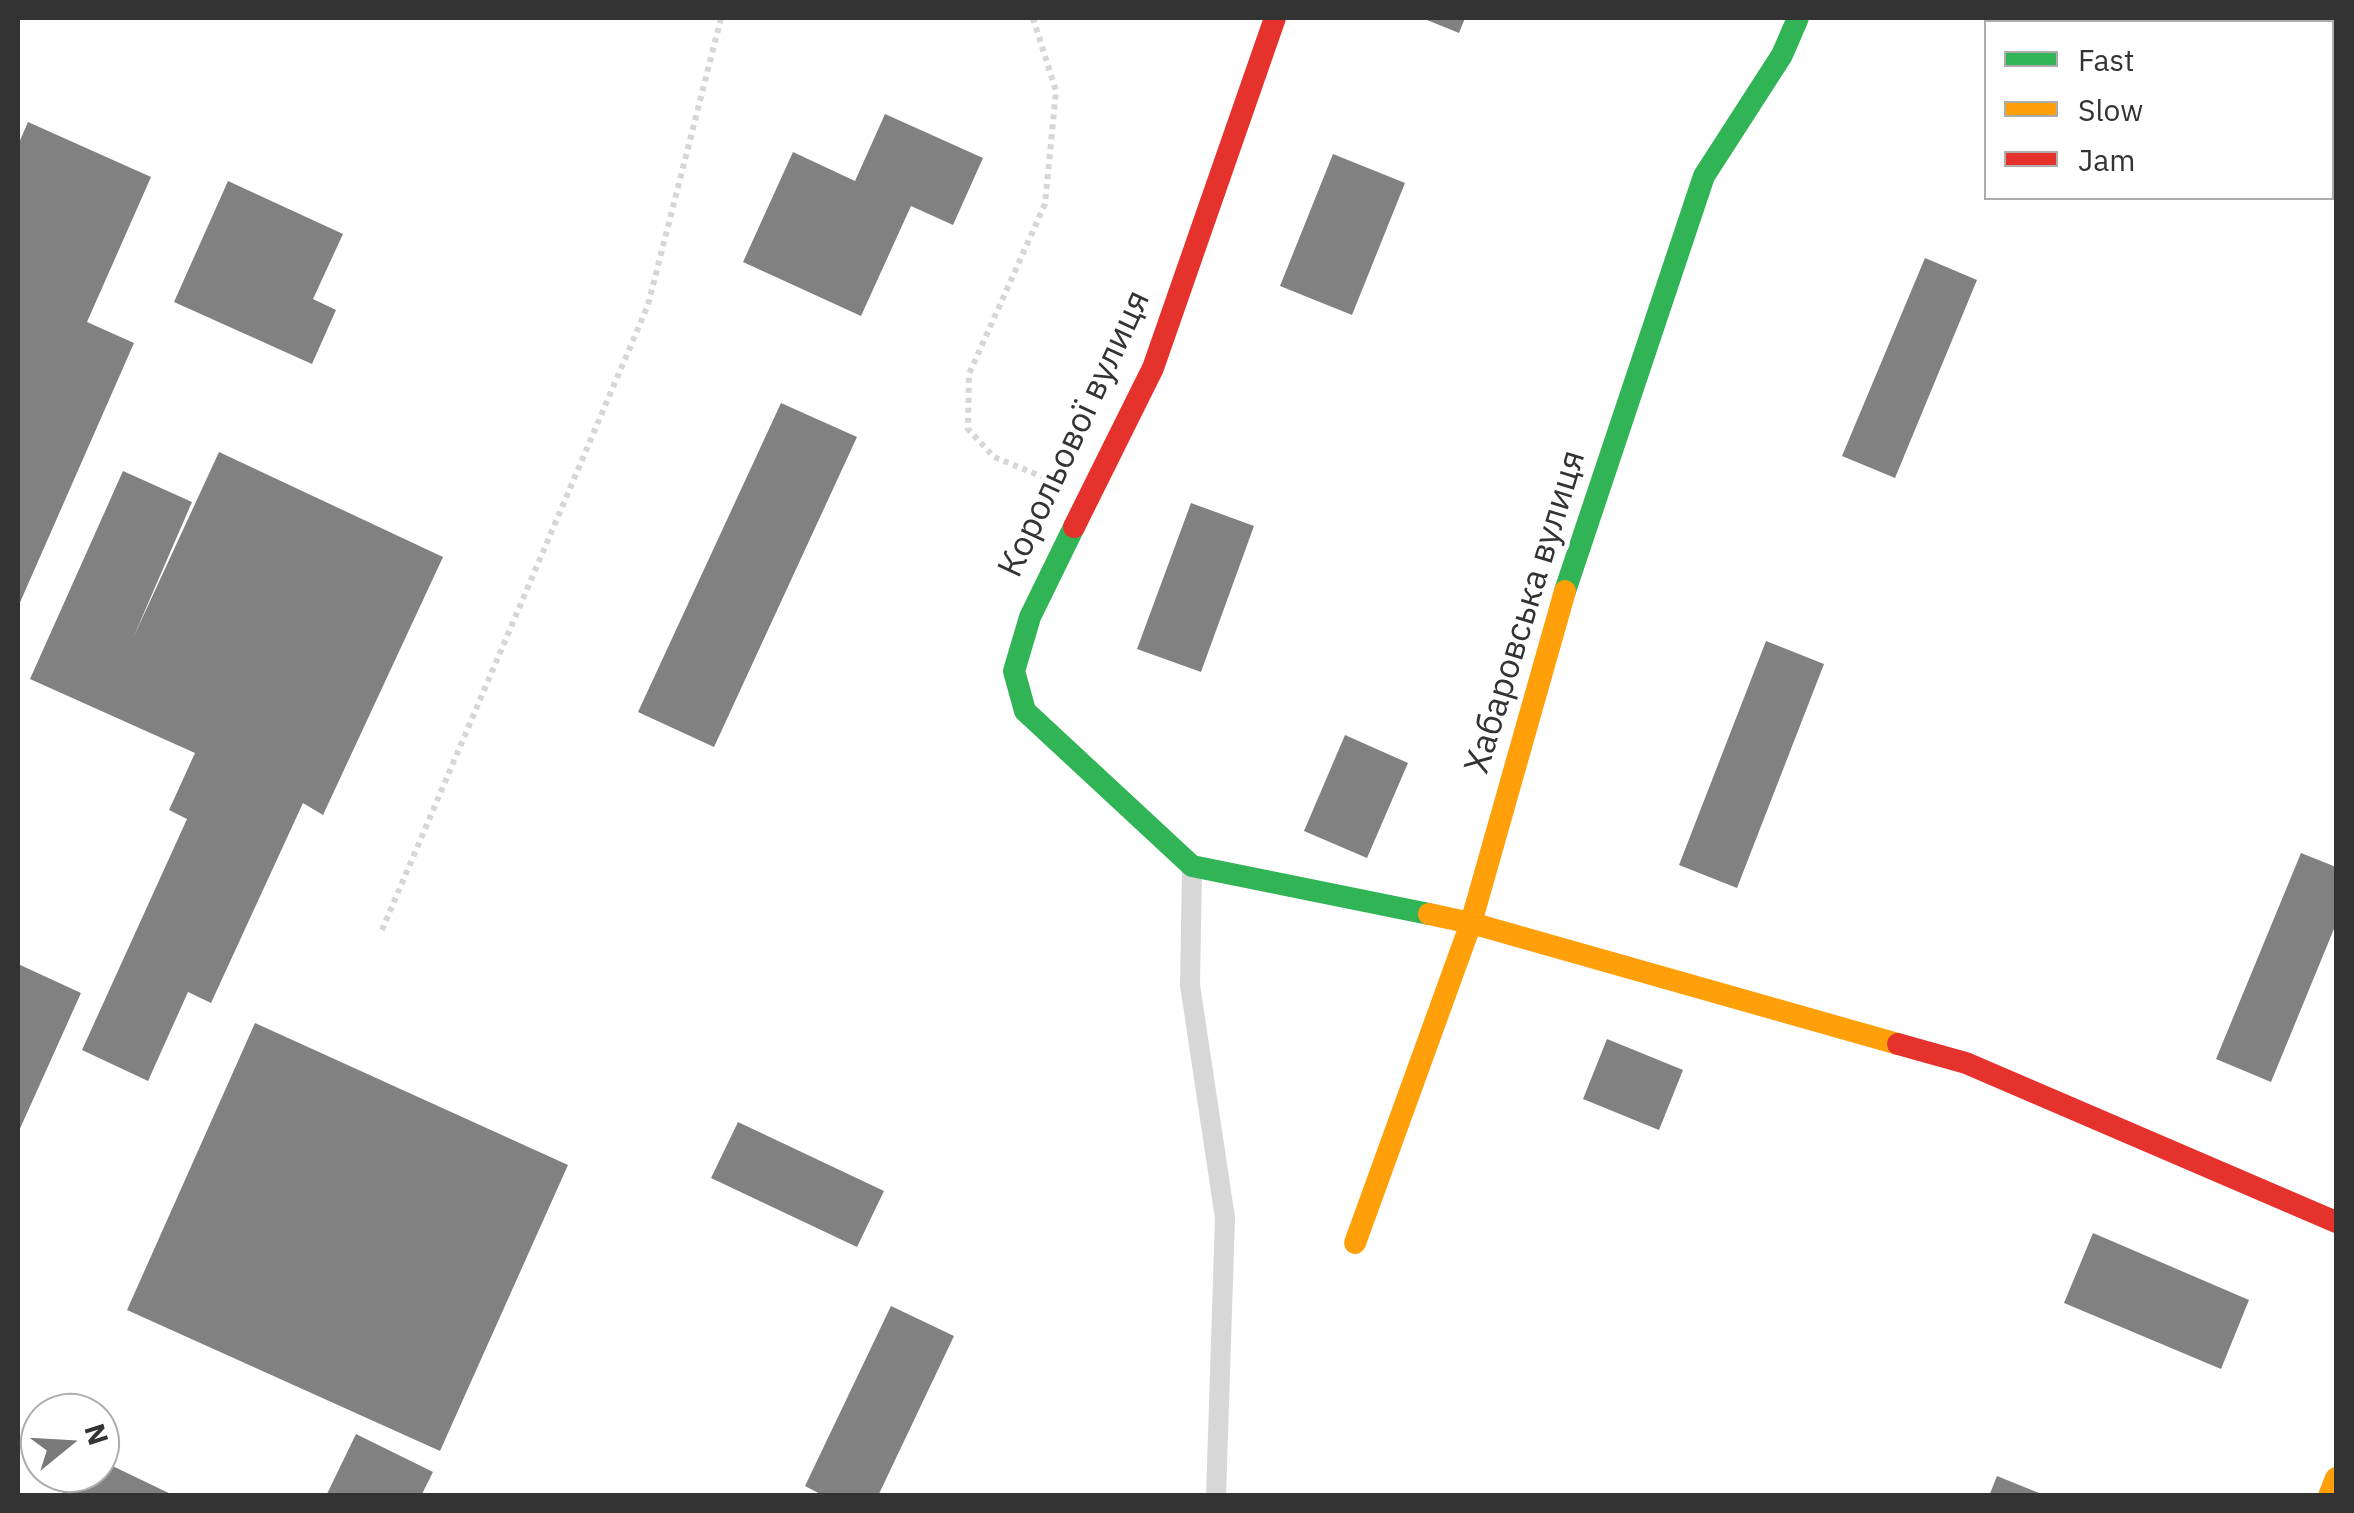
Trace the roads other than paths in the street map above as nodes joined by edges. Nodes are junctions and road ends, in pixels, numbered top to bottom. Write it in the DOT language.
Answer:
graph roads {
  1 [pos="1274,18"];
  2 [pos="1798,18"];
  3 [pos="1192,866"];
  4 [pos="1470,923"];
  5 [pos="2336,1222"];
  6 [pos="1355,1243"];
  7 [pos="2336,1478"];
  8 [pos="1216,1496"];
  9 [pos="2329,1496"];
  1 -- 3 [label="street, Корольової вулиця"];
  2 -- 4 [label="street, Хабаровська вулиця"];
  3 -- 4 [label="street"];
  3 -- 8 [label="lane"];
  4 -- 5 [label="street"];
  4 -- 6 [label="street, Хабаровська вулиця"];
  7 -- 9 [label="street"];
}
